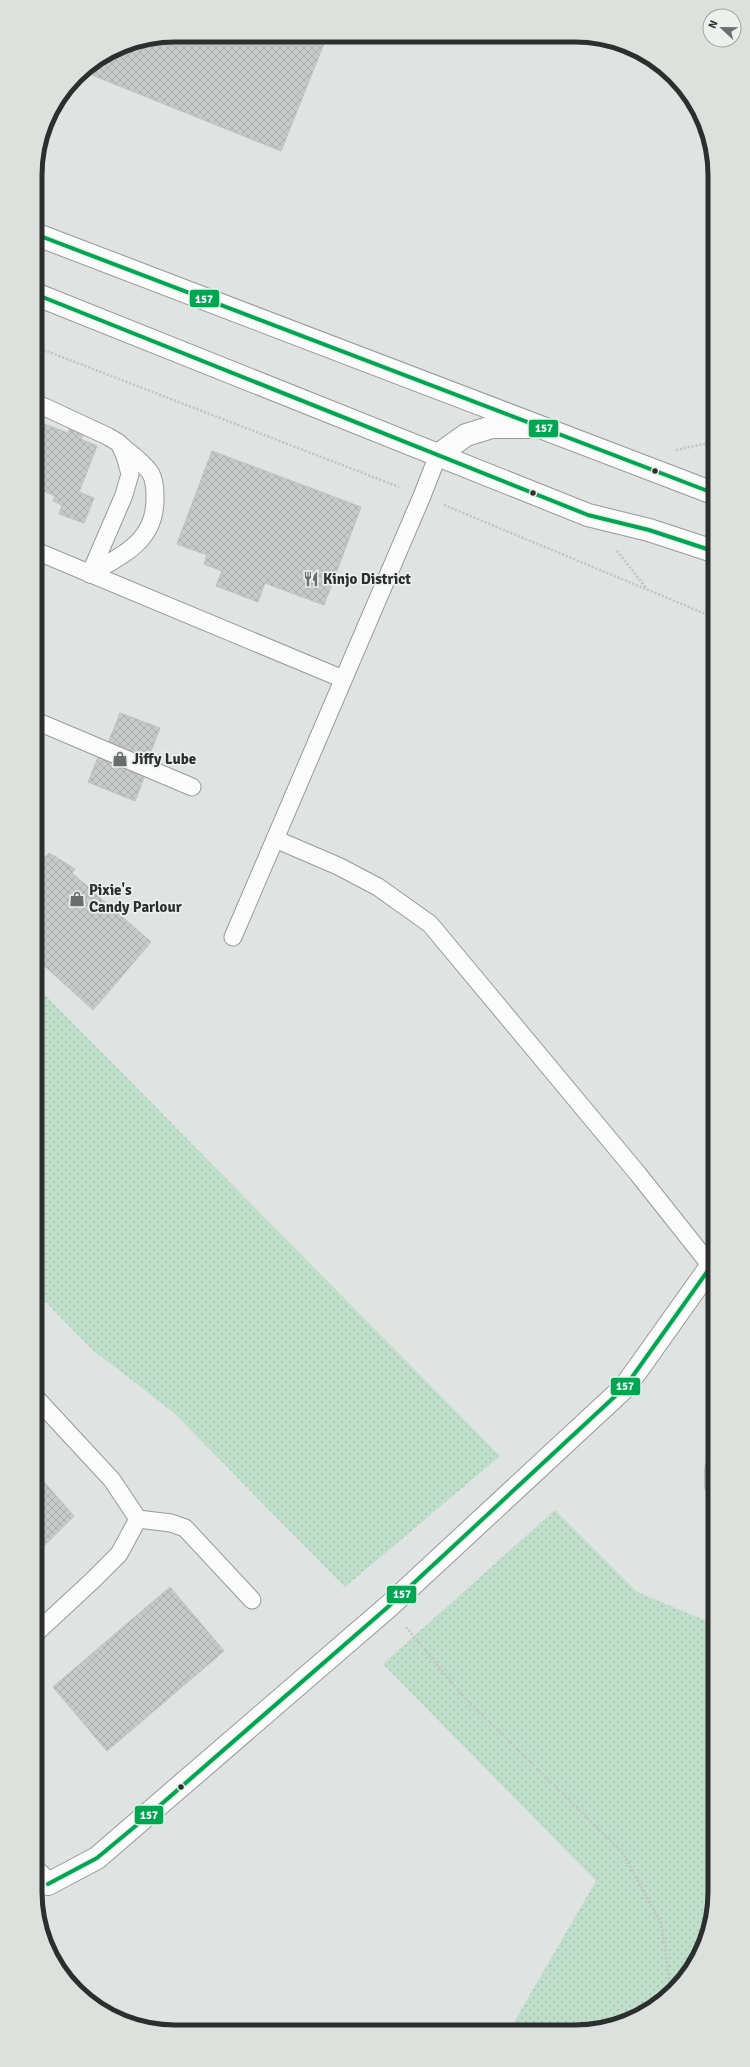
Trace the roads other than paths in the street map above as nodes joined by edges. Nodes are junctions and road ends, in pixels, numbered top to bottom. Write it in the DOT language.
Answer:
graph roads {
  1 [pos="42,237"];
  2 [pos="42,296"];
  3 [pos="42,406"];
  4 [pos="541,427"];
  5 [pos="119,443"];
  6 [pos="438,455"];
  7 [pos="708,491"];
  8 [pos="708,549"];
  9 [pos="42,554"];
  10 [pos="90,574"];
  11 [pos="343,679"];
  12 [pos="42,724"];
  13 [pos="192,787"];
  14 [pos="275,839"];
  15 [pos="233,937"];
  16 [pos="708,1259"];
  17 [pos="708,1270"];
  18 [pos="42,1404"];
  19 [pos="138,1519"];
  20 [pos="252,1600"];
  21 [pos="42,1627"];
  22 [pos="43,1879"];
  1 -- 4 [label="street"];
  2 -- 6 [label="street"];
  3 -- 5 [label="lane"];
  4 -- 6 [label="street"];
  4 -- 7 [label="street"];
  5 -- 10 [label="lane"];
  5 -- 10 [label="lane"];
  6 -- 8 [label="street"];
  6 -- 11 [label="lane"];
  9 -- 10 [label="lane"];
  10 -- 11 [label="lane"];
  11 -- 14 [label="lane"];
  12 -- 13 [label="lane"];
  14 -- 15 [label="lane"];
  14 -- 16 [label="lane"];
  17 -- 22 [label="street"];
  18 -- 19 [label="lane"];
  19 -- 20 [label="lane"];
  19 -- 21 [label="lane"];
}
